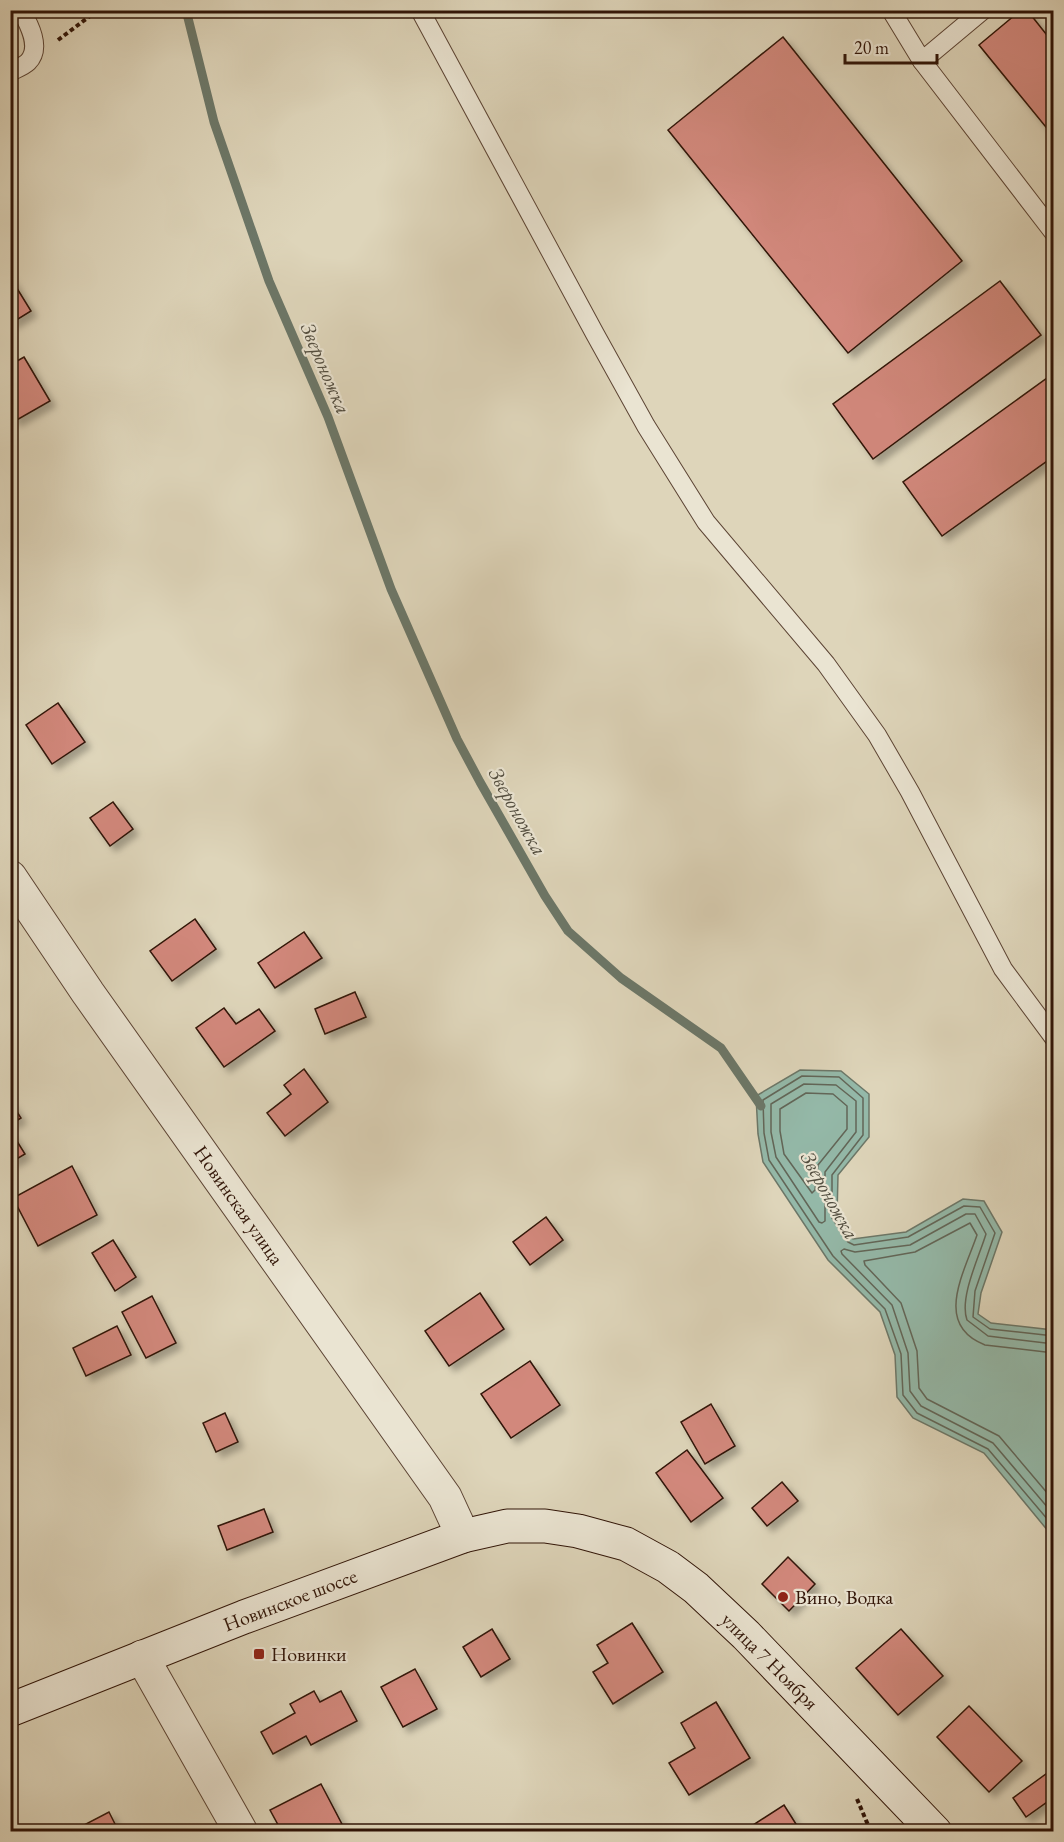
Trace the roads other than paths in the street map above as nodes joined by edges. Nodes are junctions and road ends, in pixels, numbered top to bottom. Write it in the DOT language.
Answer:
graph roads {
  1 [pos="21,10"];
  2 [pos="420,10"];
  3 [pos="891,10"];
  4 [pos="983,10"];
  5 [pos="922,61"];
  6 [pos="10,72"];
  7 [pos="1053,233"];
  8 [pos="10,877"];
  9 [pos="1053,1038"];
  10 [pos="578,1531"];
  11 [pos="463,1536"];
  12 [pos="142,1658"];
  13 [pos="10,1710"];
  14 [pos="241,1832"];
  15 [pos="935,1832"];
  1 -- 6 [label="lane"];
  2 -- 9 [label="lane"];
  3 -- 5 [label="lane"];
  4 -- 5 [label="lane"];
  5 -- 7 [label="lane"];
  8 -- 11 [label="main road, Новинская улица"];
  10 -- 11 [label="main road, Новинское шоссе"];
  10 -- 15 [label="main road, улица 7 Ноября"];
  11 -- 12 [label="main road, Новинское шоссе"];
  12 -- 13 [label="main road, Новинское шоссе"];
  12 -- 14 [label="main road"];
}
